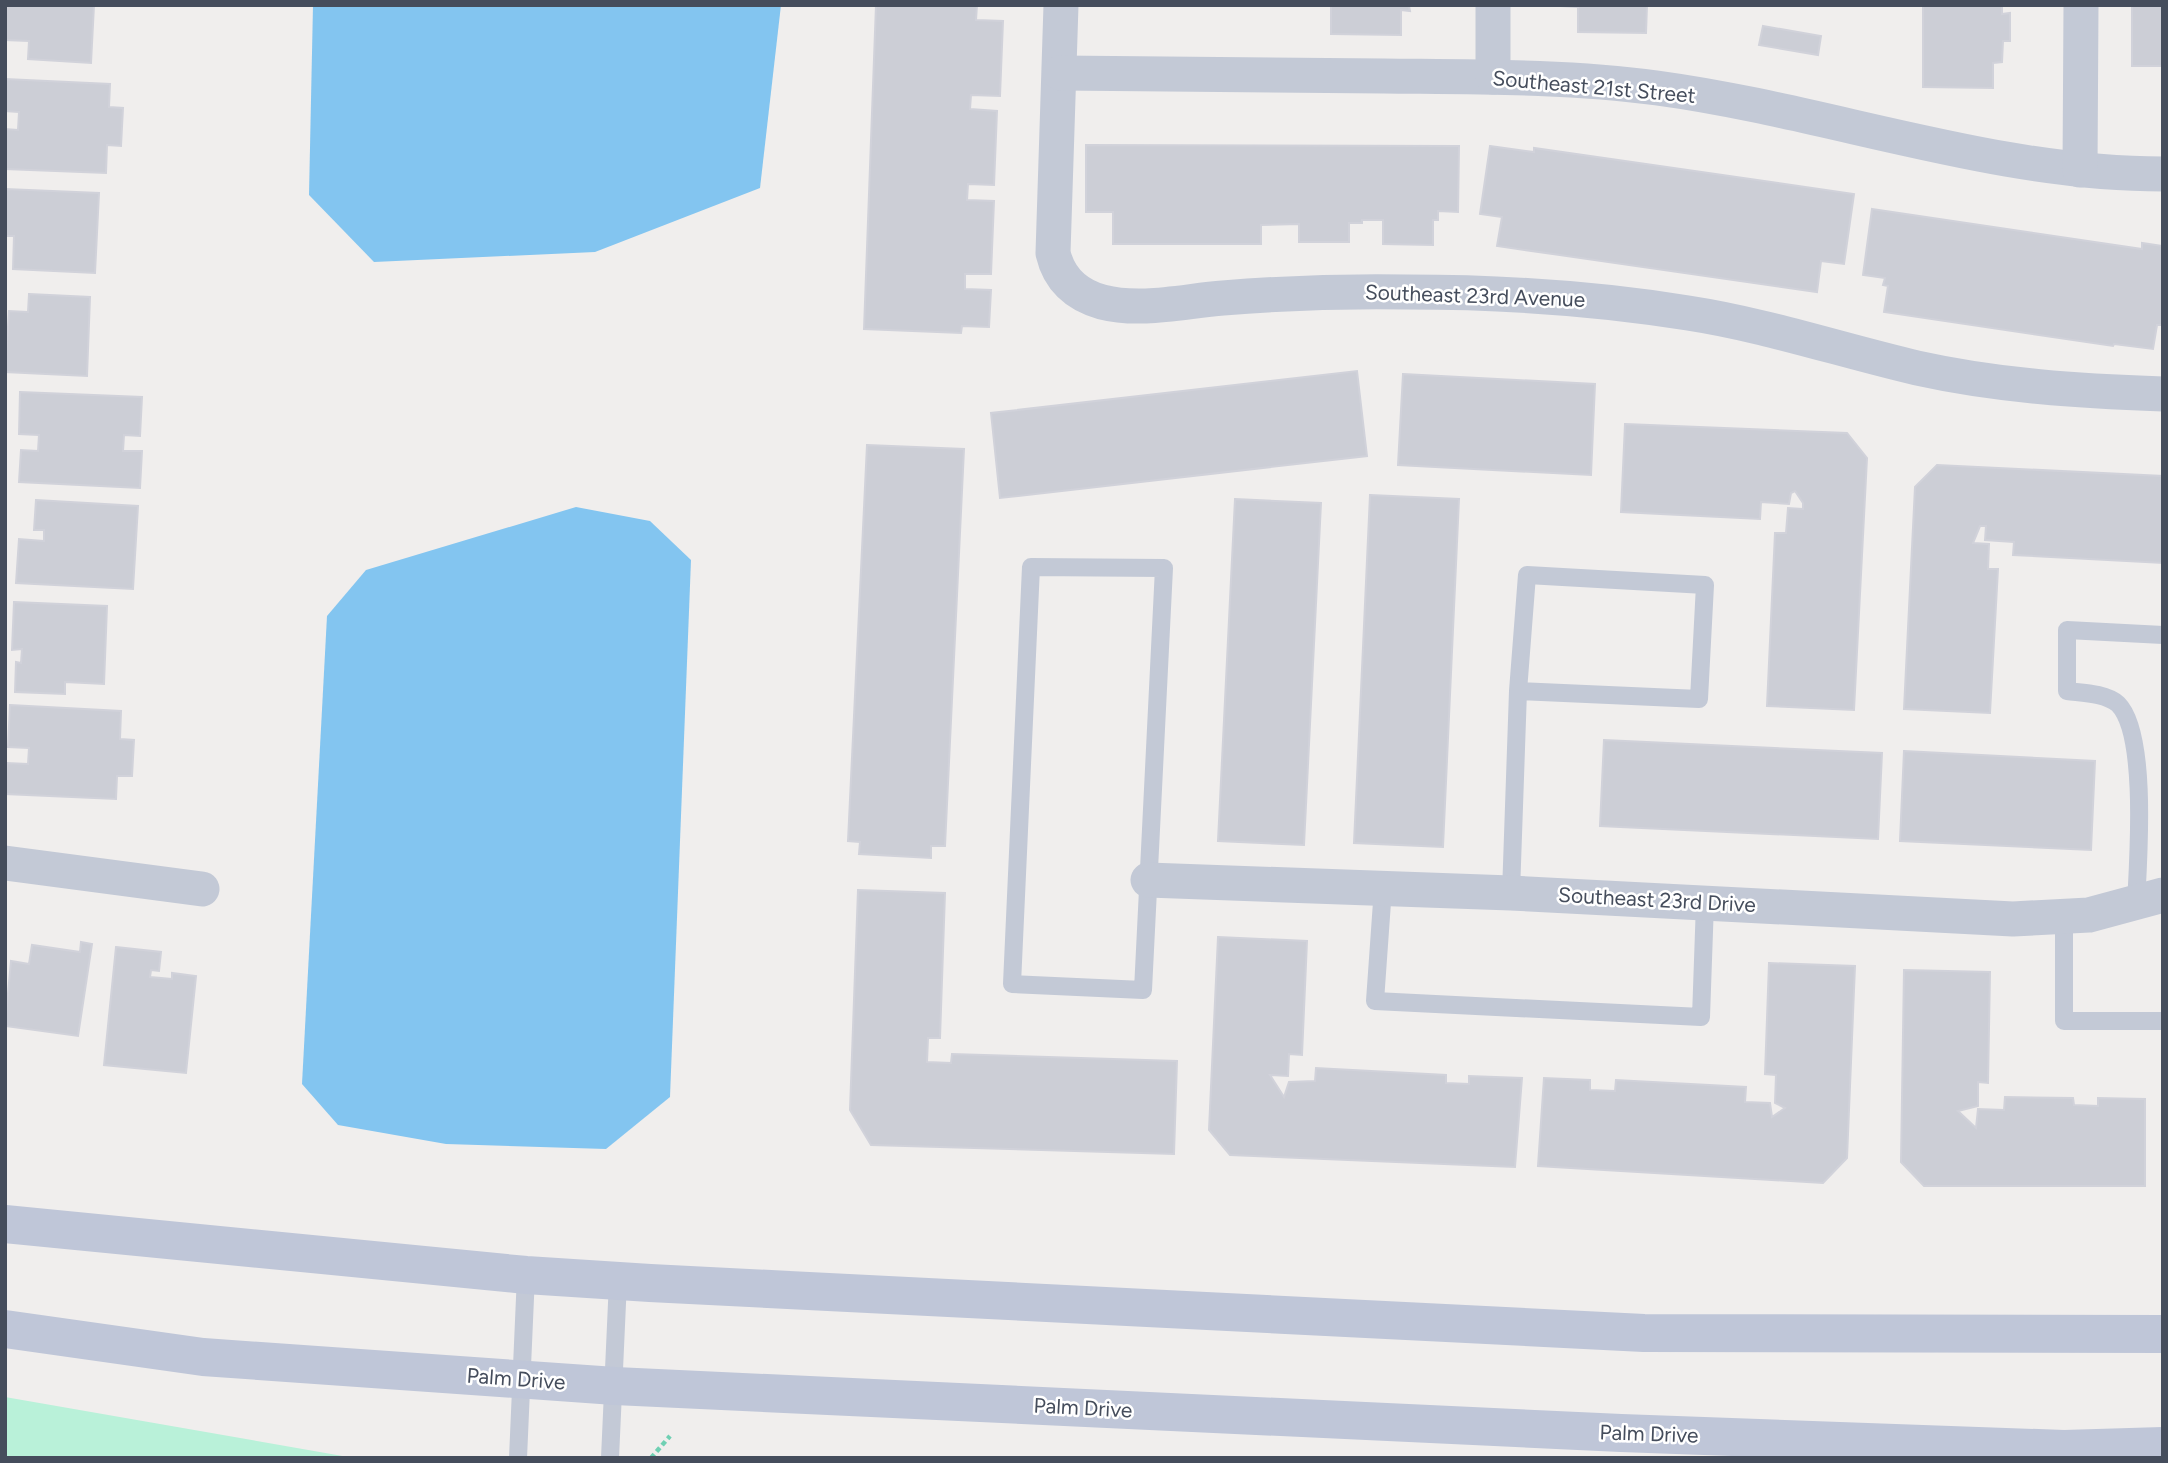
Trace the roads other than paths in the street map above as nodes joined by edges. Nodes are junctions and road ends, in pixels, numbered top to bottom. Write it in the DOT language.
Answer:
graph roads {
  1 [pos="1061,5"];
  2 [pos="1493,5"];
  3 [pos="2081,5"];
  4 [pos="1060,73"];
  5 [pos="1493,77"];
  6 [pos="2080,170"];
  7 [pos="2163,174"];
  8 [pos="2163,394"];
  9 [pos="2163,635"];
  10 [pos="1518,691"];
  11 [pos="5,863"];
  12 [pos="1148,880"];
  13 [pos="202,888"];
  14 [pos="1383,888"];
  15 [pos="1511,892"];
  16 [pos="2150,899"];
  17 [pos="1705,903"];
  18 [pos="2064,918"];
  19 [pos="2163,1021"];
  20 [pos="5,1224"];
  21 [pos="526,1275"];
  22 [pos="618,1281"];
  23 [pos="5,1329"];
  24 [pos="2163,1334"];
  25 [pos="522,1380"];
  26 [pos="615,1386"];
  27 [pos="2163,1446"];
  28 [pos="1821,1449"];
  29 [pos="518,1458"];
  30 [pos="610,1458"];
  1 -- 4 [label="street, Southeast 23rd Avenue"];
  2 -- 5 [label="street"];
  3 -- 6 [label="street"];
  4 -- 5 [label="street, Southeast 21st Street"];
  4 -- 8 [label="street, Southeast 23rd Avenue"];
  5 -- 6 [label="street, Southeast 21st Street"];
  6 -- 7 [label="street, Southeast 21st Street"];
  9 -- 16 [label="lane"];
  10 -- 10 [label="lane"];
  10 -- 15 [label="lane"];
  11 -- 13 [label="street"];
  12 -- 12 [label="lane"];
  12 -- 14 [label="street, Southeast 23rd Drive"];
  14 -- 15 [label="street, Southeast 23rd Drive"];
  14 -- 17 [label="lane"];
  15 -- 17 [label="street, Southeast 23rd Drive"];
  16 -- 18 [label="street, Southeast 23rd Drive"];
  17 -- 18 [label="street, Southeast 23rd Drive"];
  18 -- 19 [label="lane"];
  20 -- 21 [label="main road"];
  21 -- 22 [label="main road"];
  21 -- 25 [label="lane"];
  22 -- 24 [label="main road"];
  22 -- 26 [label="lane"];
  23 -- 25 [label="main road, Palm Drive"];
  25 -- 26 [label="main road, Palm Drive"];
  25 -- 29 [label="lane"];
  26 -- 28 [label="main road, Palm Drive"];
  26 -- 30 [label="lane"];
  27 -- 28 [label="main road, Palm Drive"];
}
